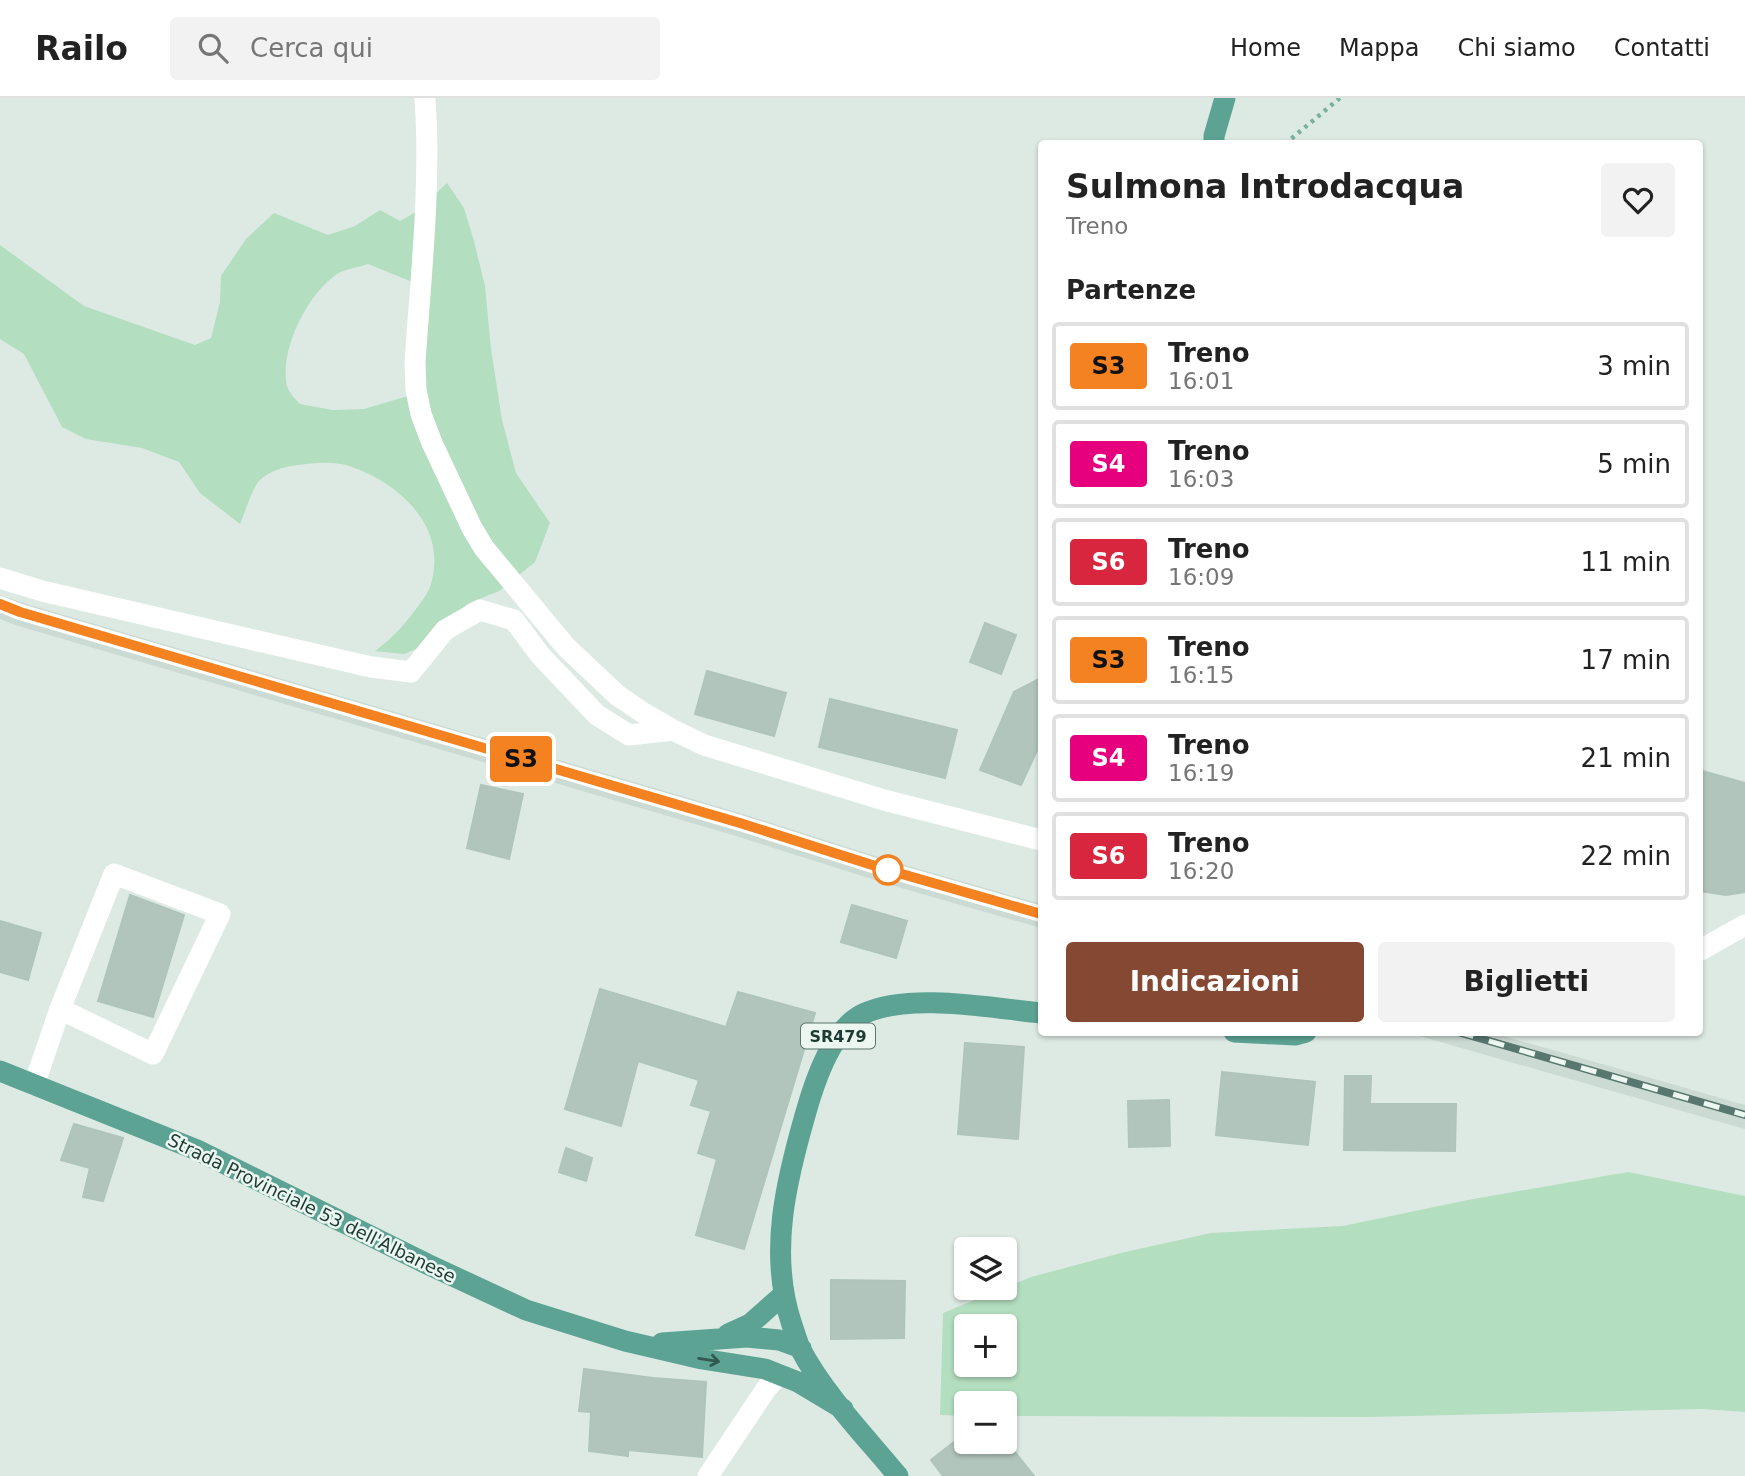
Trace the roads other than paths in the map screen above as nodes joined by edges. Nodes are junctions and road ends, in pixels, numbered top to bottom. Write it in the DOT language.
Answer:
graph roads {
  1 [pos="425,98"];
  2 [pos="1226,98"];
  3 [pos="1214,140"];
  4 [pos="0,578"];
  5 [pos="673,730"];
  6 [pos="1038,839"];
  7 [pos="1745,925"];
  8 [pos="1703,949"];
  9 [pos="60,1009"];
  10 [pos="1038,1013"];
  11 [pos="0,1071"];
  12 [pos="34,1085"];
  13 [pos="784,1294"];
  14 [pos="713,1339"];
  15 [pos="625,1341"];
  16 [pos="801,1348"];
  17 [pos="745,1365"];
  18 [pos="779,1374"];
  19 [pos="843,1409"];
  20 [pos="708,1476"];
  21 [pos="898,1476"];
  1 -- 5 [label="street"];
  2 -- 3 [label="main road"];
  4 -- 5 [label="street"];
  5 -- 6 [label="street"];
  7 -- 8 [label="street"];
  9 -- 9 [label="street"];
  9 -- 12 [label="street"];
  10 -- 13 [label="main road, SR479"];
  11 -- 12 [label="main road, Strada Provinciale 53 dell'Albanese"];
  12 -- 15 [label="main road, Strada Provinciale 53 dell'Albanese"];
  13 -- 14 [label="main road, Strada Provinciale 53 dell'Albanese"];
  13 -- 16 [label="main road, SR479"];
  14 -- 15 [label="main road, Strada Provinciale 53 dell'Albanese"];
  14 -- 16 [label="main road, Strada Provinciale 53 dell'Albanese"];
  15 -- 17 [label="main road, Strada Provinciale 53 dell'Albanese, one-way"];
  16 -- 17 [label="main road, Strada Provinciale 53 dell'Albanese"];
  16 -- 19 [label="main road, SR479"];
  17 -- 18 [label="main road, Strada Provinciale 53 dell'Albanese"];
  18 -- 19 [label="main road, Strada Provinciale 53 dell'Albanese"];
  18 -- 20 [label="street"];
  19 -- 21 [label="main road, SR479"];
}
